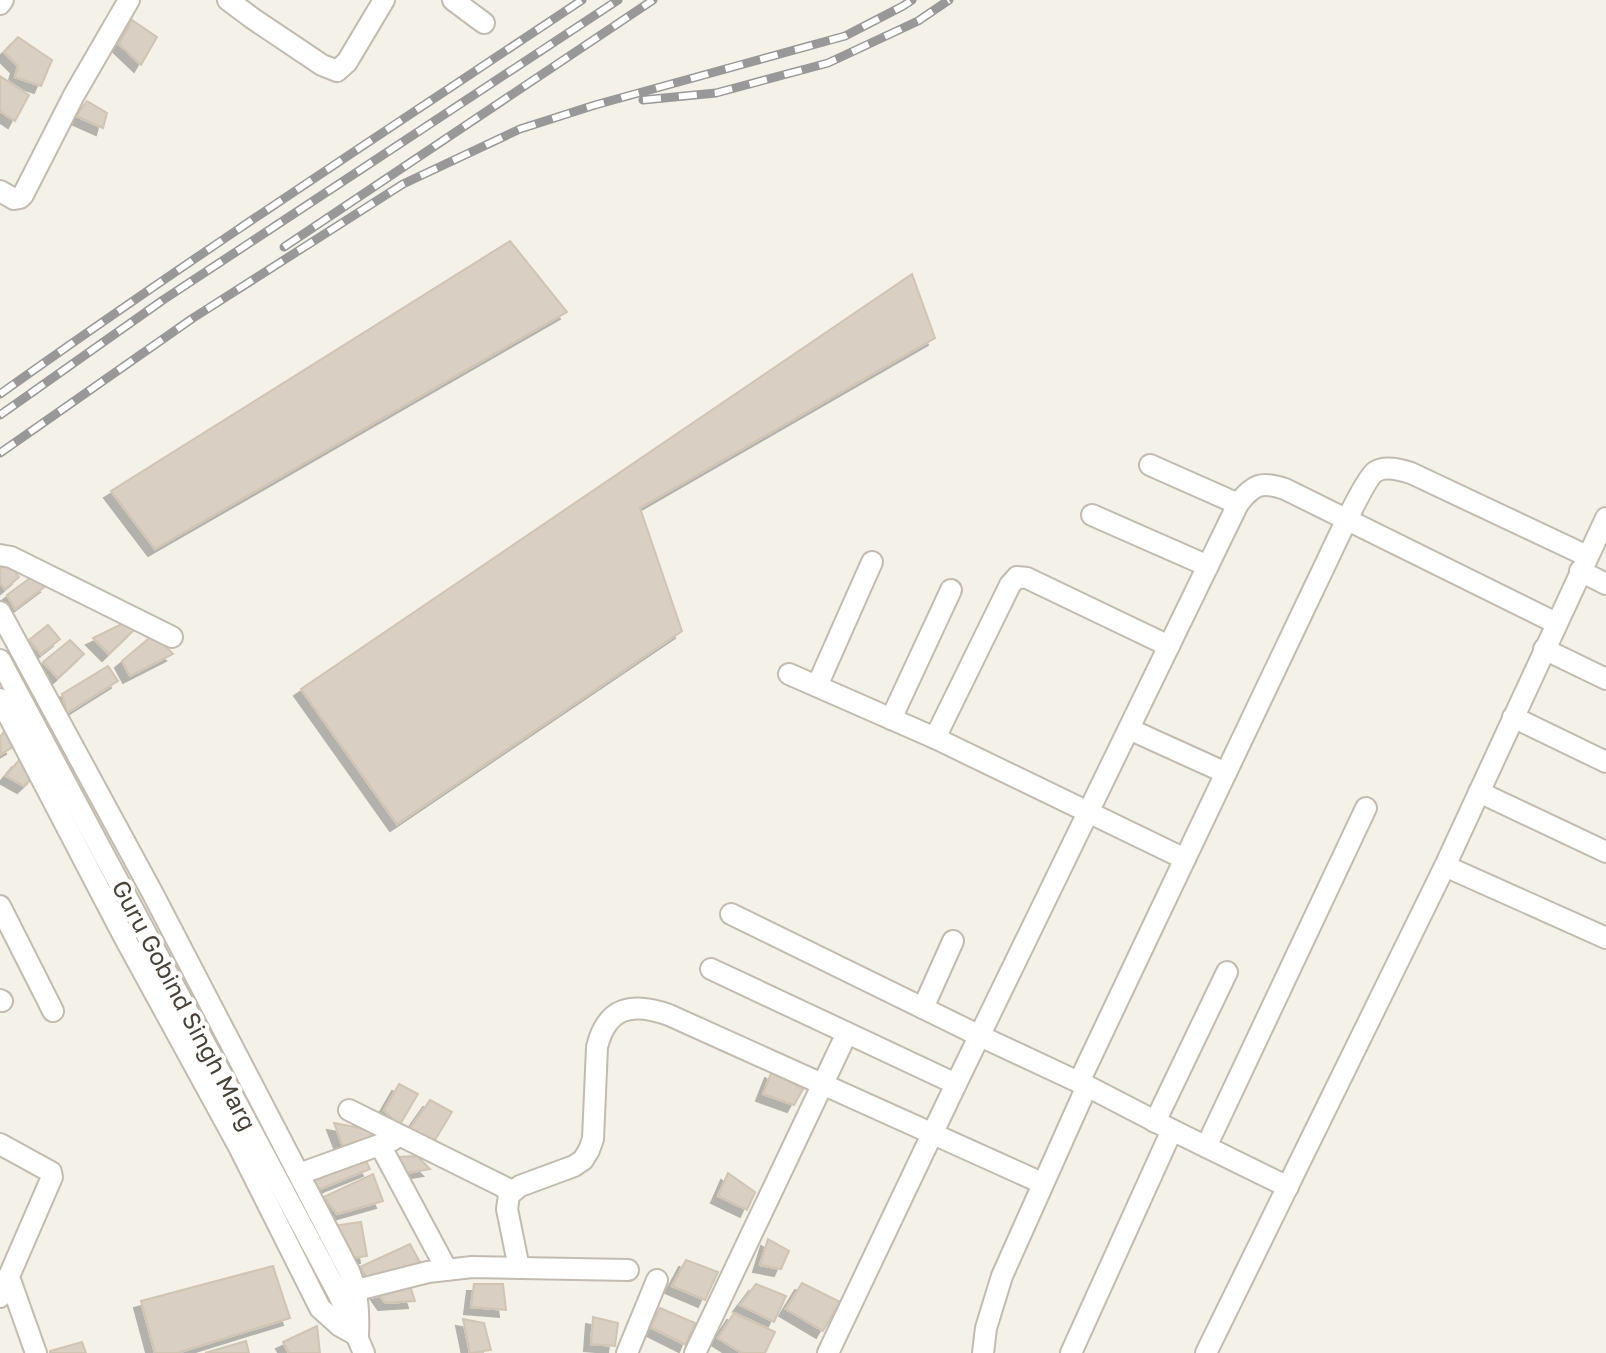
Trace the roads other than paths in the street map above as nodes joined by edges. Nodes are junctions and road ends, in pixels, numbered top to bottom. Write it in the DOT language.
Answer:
graph roads {
  1 [pos="129,0"];
  2 [pos="228,0"];
  3 [pos="384,0"];
  4 [pos="453,0"];
  5 [pos="484,23"];
  6 [pos="0,191"];
  7 [pos="1150,465"];
  8 [pos="1238,504"];
  9 [pos="1092,515"];
  10 [pos="1606,518"];
  11 [pos="1348,520"];
  12 [pos="0,555"];
  13 [pos="872,562"];
  14 [pos="1584,564"];
  15 [pos="1208,566"];
  16 [pos="1606,584"];
  17 [pos="951,590"];
  18 [pos="0,612"];
  19 [pos="1556,623"];
  20 [pos="172,637"];
  21 [pos="1169,646"];
  22 [pos="1544,649"];
  23 [pos="0,660"];
  24 [pos="789,674"];
  25 [pos="1606,679"];
  26 [pos="817,686"];
  27 [pos="0,699"];
  28 [pos="1513,717"];
  29 [pos="891,719"];
  30 [pos="1129,729"];
  31 [pos="935,738"];
  32 [pos="1606,762"];
  33 [pos="1226,773"];
  34 [pos="1479,792"];
  35 [pos="1366,808"];
  36 [pos="1089,812"];
  37 [pos="1606,852"];
  38 [pos="1185,859"];
  39 [pos="1445,866"];
  40 [pos="0,906"];
  41 [pos="731,914"];
  42 [pos="1606,938"];
  43 [pos="953,941"];
  44 [pos="711,969"];
  45 [pos="1227,972"];
  46 [pos="923,1008"];
  47 [pos="53,1011"];
  48 [pos="847,1033"];
  49 [pos="980,1036"];
  50 [pos="956,1084"];
  51 [pos="1083,1084"];
  52 [pos="822,1085"];
  53 [pos="349,1110"];
  54 [pos="1164,1126"];
  55 [pos="933,1133"];
  56 [pos="402,1137"];
  57 [pos="0,1144"];
  58 [pos="380,1145"];
  59 [pos="1206,1147"];
  60 [pos="299,1174"];
  61 [pos="1042,1183"];
  62 [pos="1288,1187"];
  63 [pos="512,1191"];
  64 [pos="519,1268"];
  65 [pos="447,1270"];
  66 [pos="628,1270"];
  67 [pos="9,1277"];
  68 [pos="657,1280"];
  69 [pos="348,1292"];
  70 [pos="0,1297"];
  71 [pos="361,1344"];
  72 [pos="36,1353"];
  73 [pos="627,1353"];
  74 [pos="695,1353"];
  75 [pos="828,1353"];
  76 [pos="983,1353"];
  77 [pos="1071,1353"];
  78 [pos="1206,1353"];
  1 -- 6 [label="street"];
  2 -- 3 [label="street"];
  4 -- 5 [label="street"];
  7 -- 8 [label="street"];
  8 -- 11 [label="street"];
  8 -- 15 [label="street"];
  9 -- 15 [label="street"];
  10 -- 14 [label="street"];
  11 -- 14 [label="street"];
  11 -- 19 [label="street"];
  11 -- 33 [label="street"];
  12 -- 20 [label="street"];
  13 -- 26 [label="street"];
  14 -- 16 [label="street"];
  14 -- 19 [label="street"];
  15 -- 21 [label="street"];
  17 -- 29 [label="street"];
  18 -- 60 [label="street"];
  19 -- 22 [label="street"];
  21 -- 30 [label="street"];
  21 -- 31 [label="street"];
  22 -- 25 [label="street"];
  22 -- 28 [label="street"];
  23 -- 69 [label="street, Guru Gobind Singh Marg"];
  24 -- 26 [label="street"];
  26 -- 29 [label="street"];
  27 -- 71 [label="street"];
  28 -- 32 [label="street"];
  28 -- 34 [label="street"];
  29 -- 31 [label="street"];
  30 -- 33 [label="street"];
  30 -- 36 [label="street"];
  31 -- 36 [label="street"];
  33 -- 38 [label="street"];
  34 -- 37 [label="street"];
  34 -- 39 [label="street"];
  35 -- 59 [label="street"];
  36 -- 38 [label="street"];
  36 -- 49 [label="street"];
  38 -- 51 [label="street"];
  39 -- 42 [label="street"];
  39 -- 62 [label="street"];
  40 -- 47 [label="street"];
  41 -- 46 [label="street"];
  43 -- 46 [label="street"];
  44 -- 48 [label="street"];
  45 -- 54 [label="street"];
  46 -- 49 [label="street"];
  48 -- 50 [label="street"];
  48 -- 52 [label="street"];
  49 -- 50 [label="street"];
  49 -- 51 [label="street"];
  50 -- 55 [label="street"];
  51 -- 54 [label="street"];
  51 -- 61 [label="street"];
  52 -- 55 [label="street"];
  52 -- 63 [label="street"];
  52 -- 74 [label="street"];
  53 -- 56 [label="street"];
  54 -- 59 [label="street"];
  54 -- 77 [label="street"];
  55 -- 61 [label="street"];
  55 -- 75 [label="street"];
  56 -- 58 [label="street"];
  56 -- 63 [label="street"];
  57 -- 67 [label="street"];
  58 -- 60 [label="street"];
  58 -- 65 [label="street"];
  59 -- 62 [label="street"];
  60 -- 69 [label="street"];
  61 -- 76 [label="street"];
  62 -- 78 [label="street"];
  63 -- 64 [label="street"];
  64 -- 65 [label="street"];
  64 -- 66 [label="street"];
  65 -- 69 [label="street"];
  67 -- 70 [label="street"];
  67 -- 72 [label="street"];
  68 -- 73 [label="street"];
  69 -- 71 [label="street, Guru Gobind Singh Marg"];
}
